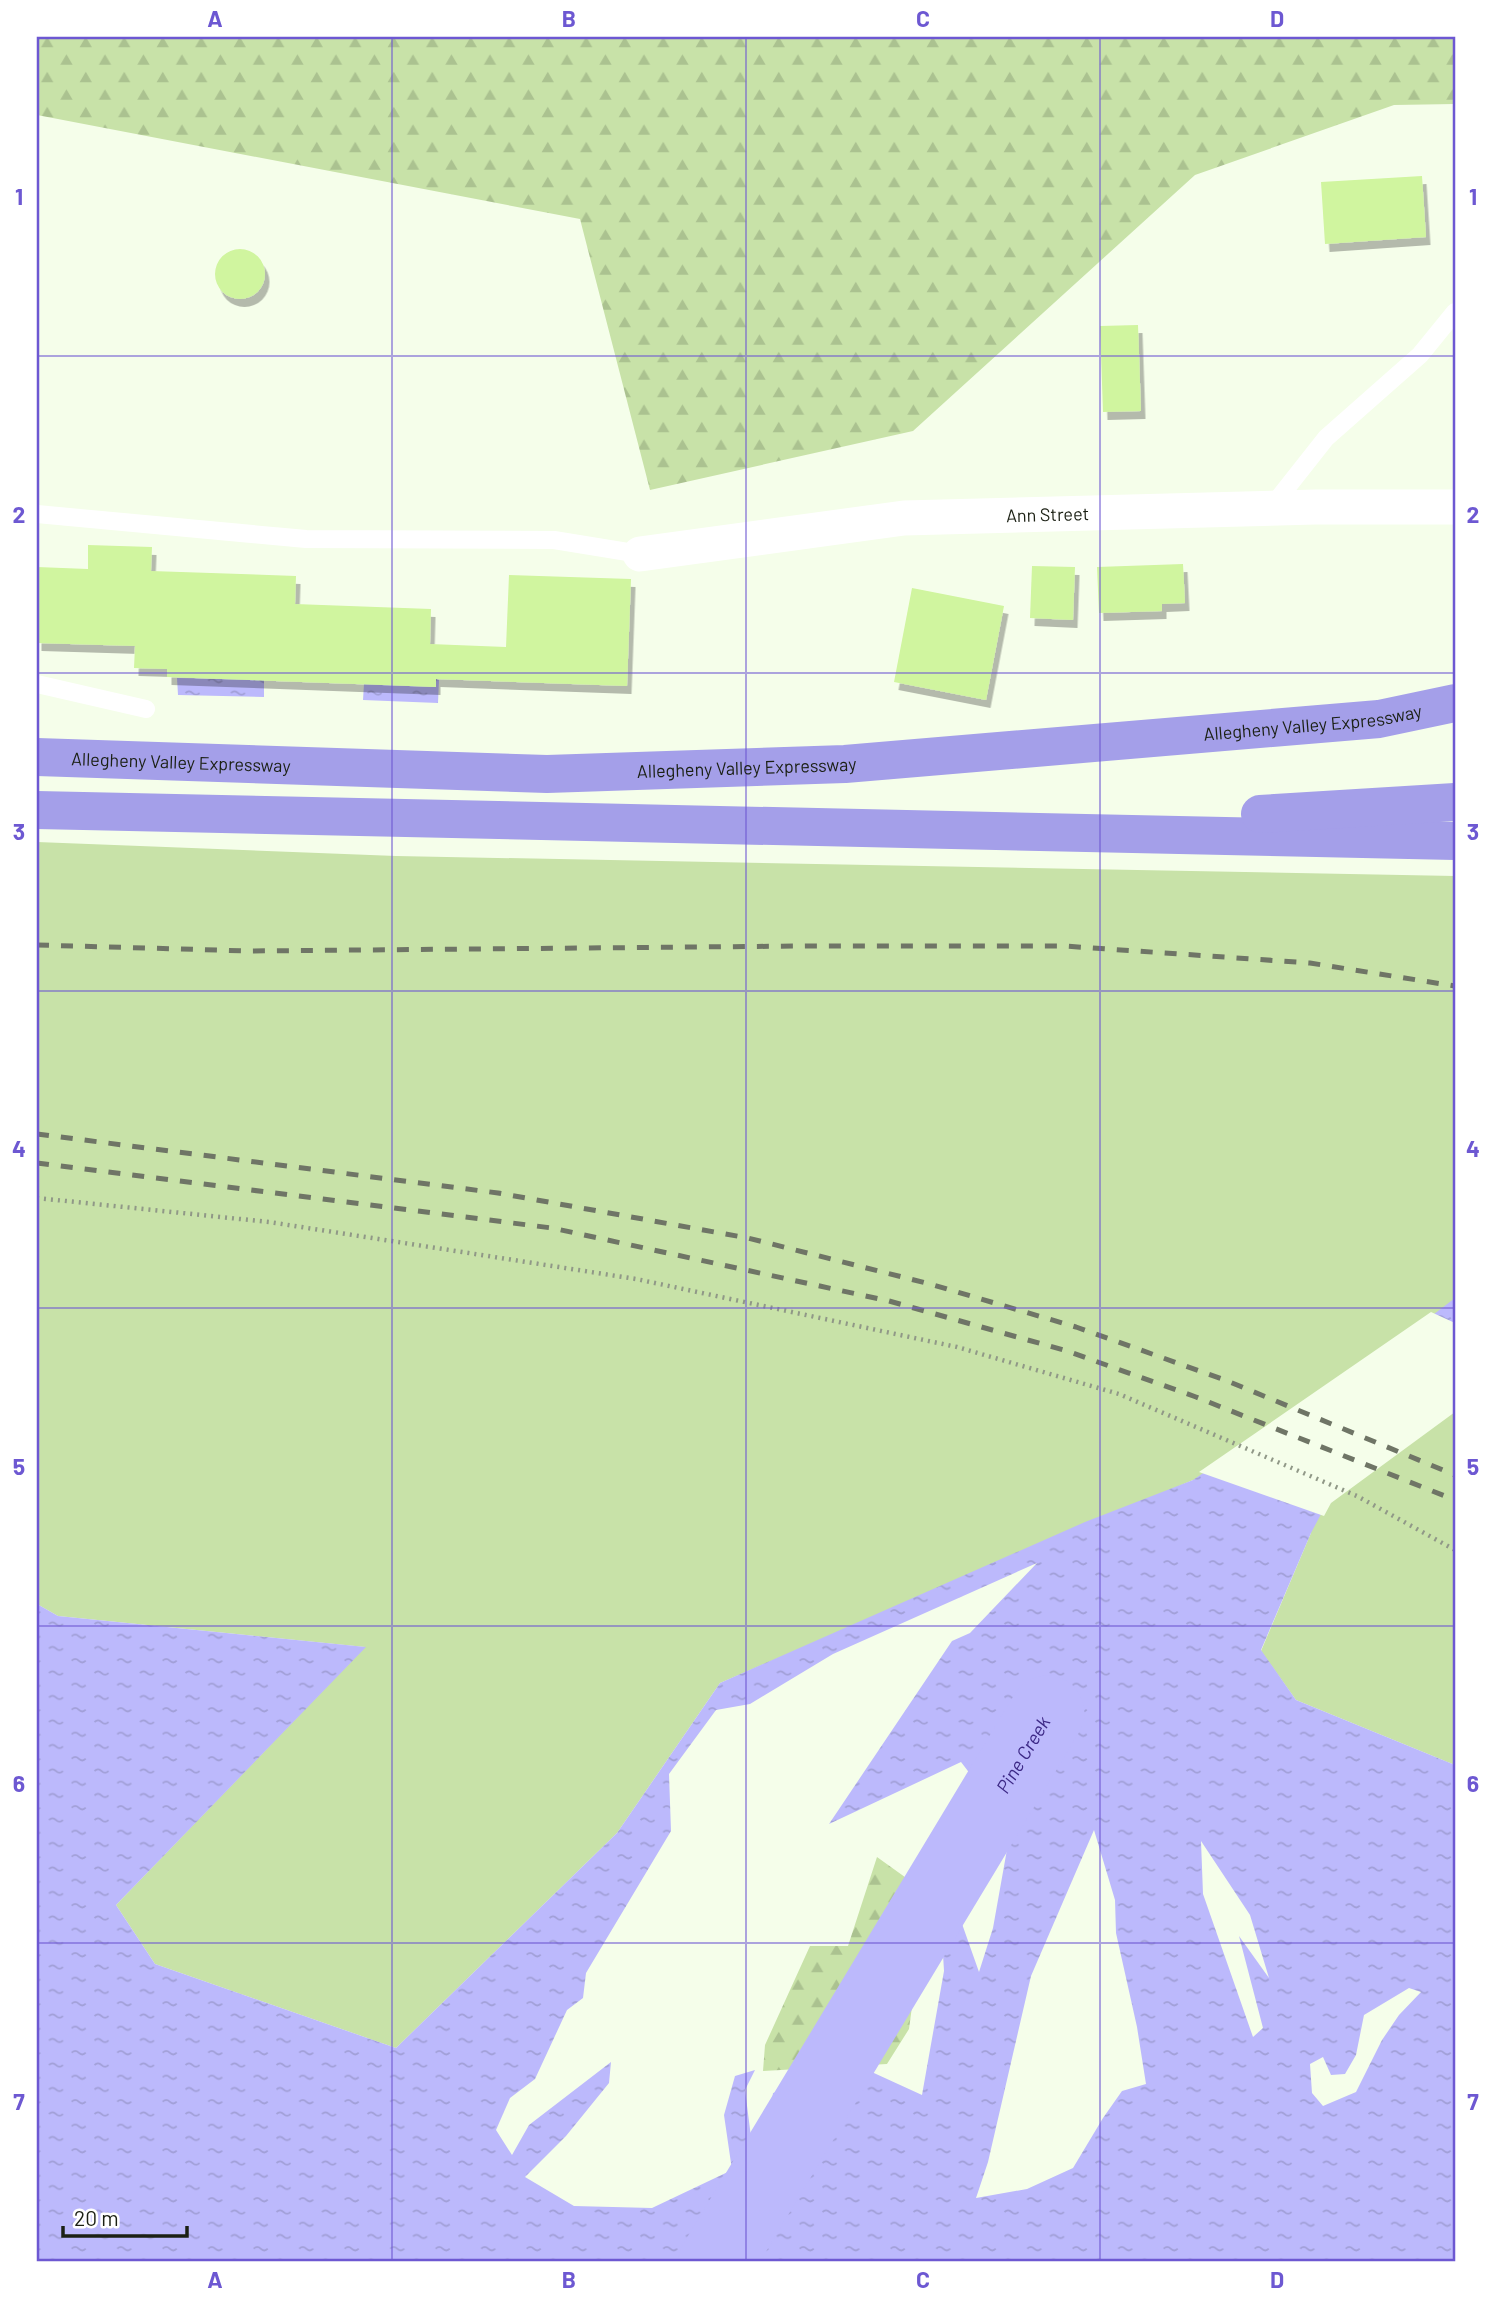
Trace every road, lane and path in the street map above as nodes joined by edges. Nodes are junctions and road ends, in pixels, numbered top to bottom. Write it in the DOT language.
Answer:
graph roads {
  1 [pos="1455,312"];
  2 [pos="1455,507"];
  3 [pos="1270,509"];
  4 [pos="37,514"];
  5 [pos="640,554"];
  6 [pos="37,684"];
  7 [pos="1455,704"];
  8 [pos="146,709"];
  9 [pos="1455,713"];
  10 [pos="1379,719"];
  11 [pos="37,757"];
  12 [pos="1455,802"];
  13 [pos="37,810"];
  14 [pos="859,828"];
  15 [pos="1455,841"];
  16 [pos="37,1198"];
  17 [pos="1455,1550"];
  1 -- 3 [label="lane"];
  2 -- 3 [label="street, Ann Street"];
  3 -- 5 [label="street, Ann Street"];
  4 -- 5 [label="lane"];
  6 -- 8 [label="lane"];
  7 -- 10 [label="highway, Allegheny Valley Expressway"];
  9 -- 10 [label="highway"];
  10 -- 11 [label="highway, Allegheny Valley Expressway"];
  12 -- 14 [label="highway"];
  13 -- 14 [label="highway"];
  14 -- 15 [label="highway"];
  16 -- 17 [label="path"];
}
